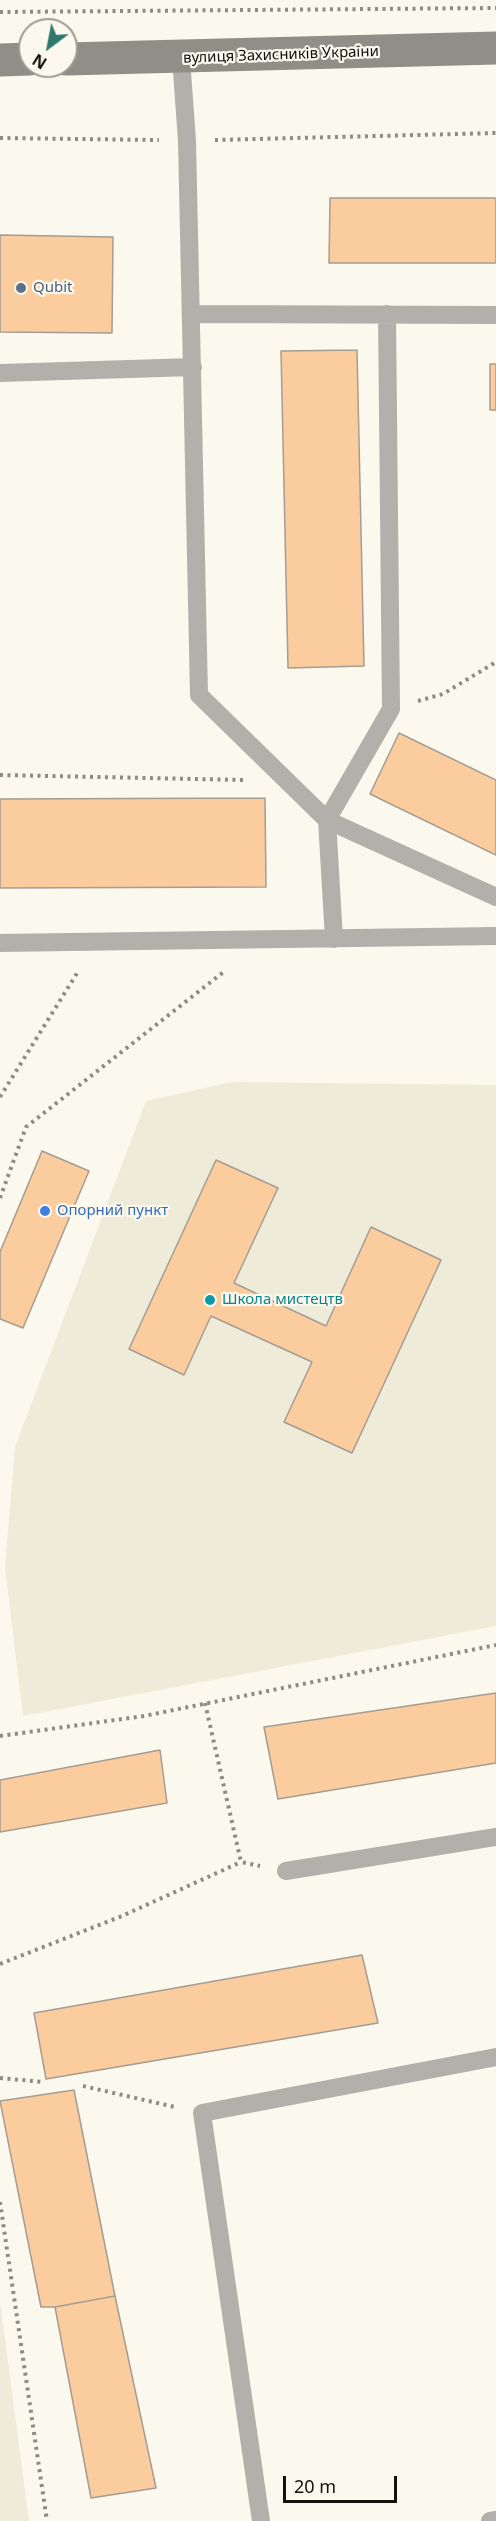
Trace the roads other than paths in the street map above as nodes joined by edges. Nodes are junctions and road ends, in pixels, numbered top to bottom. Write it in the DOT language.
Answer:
graph roads {
  1 [pos="496,48"];
  2 [pos="181,58"];
  3 [pos="18,59"];
  4 [pos="78,59"];
  5 [pos="0,60"];
  6 [pos="192,314"];
  7 [pos="387,314"];
  8 [pos="496,315"];
  9 [pos="193,367"];
  10 [pos="0,374"];
  11 [pos="327,820"];
  12 [pos="496,897"];
  13 [pos="496,936"];
  14 [pos="334,939"];
  15 [pos="0,943"];
  16 [pos="496,1837"];
  17 [pos="286,1871"];
  18 [pos="496,2057"];
  19 [pos="496,2520"];
  20 [pos="261,2521"];
  21 [pos="490,2521"];
  1 -- 2 [label="street, вулиця Захисників України"];
  2 -- 4 [label="street, вулиця Захисників України"];
  2 -- 6 [label="lane"];
  3 -- 5 [label="street"];
  6 -- 7 [label="lane"];
  6 -- 9 [label="lane"];
  7 -- 8 [label="lane"];
  7 -- 11 [label="lane"];
  9 -- 10 [label="lane"];
  9 -- 11 [label="lane"];
  11 -- 12 [label="lane"];
  11 -- 14 [label="lane"];
  13 -- 14 [label="lane"];
  14 -- 15 [label="lane"];
  16 -- 17 [label="lane"];
  18 -- 20 [label="lane"];
  19 -- 21 [label="lane"];
}
